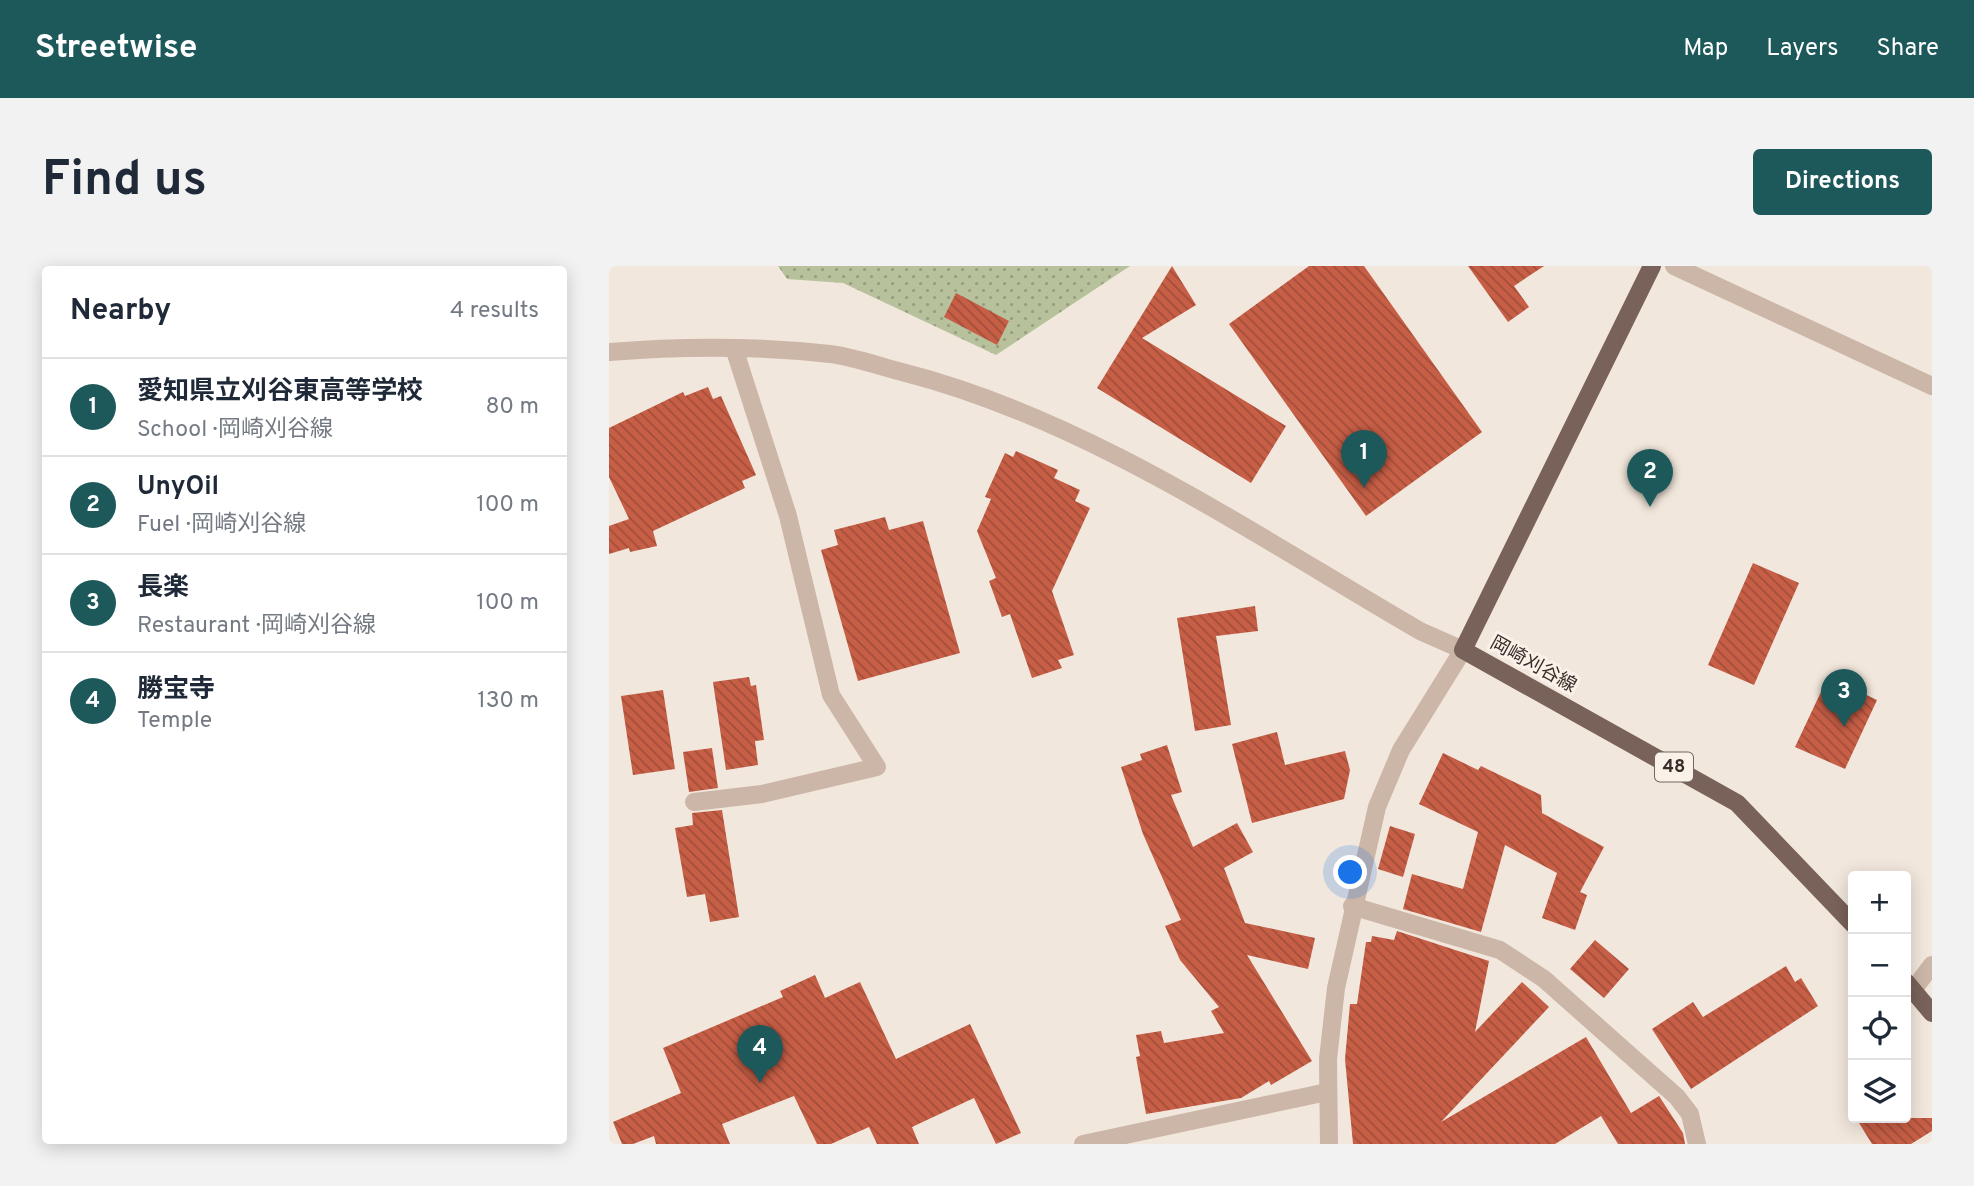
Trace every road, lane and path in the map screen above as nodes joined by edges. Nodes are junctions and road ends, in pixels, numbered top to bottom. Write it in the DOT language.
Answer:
graph roads {
  1 [pos="1652,266"];
  2 [pos="1674,266"];
  3 [pos="734,348"];
  4 [pos="609,352"];
  5 [pos="1932,386"];
  6 [pos="1463,650"];
  7 [pos="694,802"];
  8 [pos="1352,906"];
  9 [pos="1848,919"];
  10 [pos="1932,965"];
  11 [pos="1911,984"];
  12 [pos="1911,988"];
  13 [pos="1932,1013"];
  14 [pos="1327,1092"];
  15 [pos="1083,1144"];
  16 [pos="1329,1144"];
  17 [pos="1697,1144"];
  1 -- 6 [label="main road, 岡崎刈谷線"];
  2 -- 5 [label="street"];
  3 -- 4 [label="street"];
  3 -- 6 [label="street"];
  3 -- 7 [label="street"];
  6 -- 8 [label="street"];
  6 -- 9 [label="main road, 岡崎刈谷線 / 48"];
  8 -- 14 [label="street"];
  8 -- 17 [label="street"];
  10 -- 11 [label="street"];
  12 -- 13 [label="main road"];
  14 -- 15 [label="street"];
  14 -- 16 [label="street"];
}
